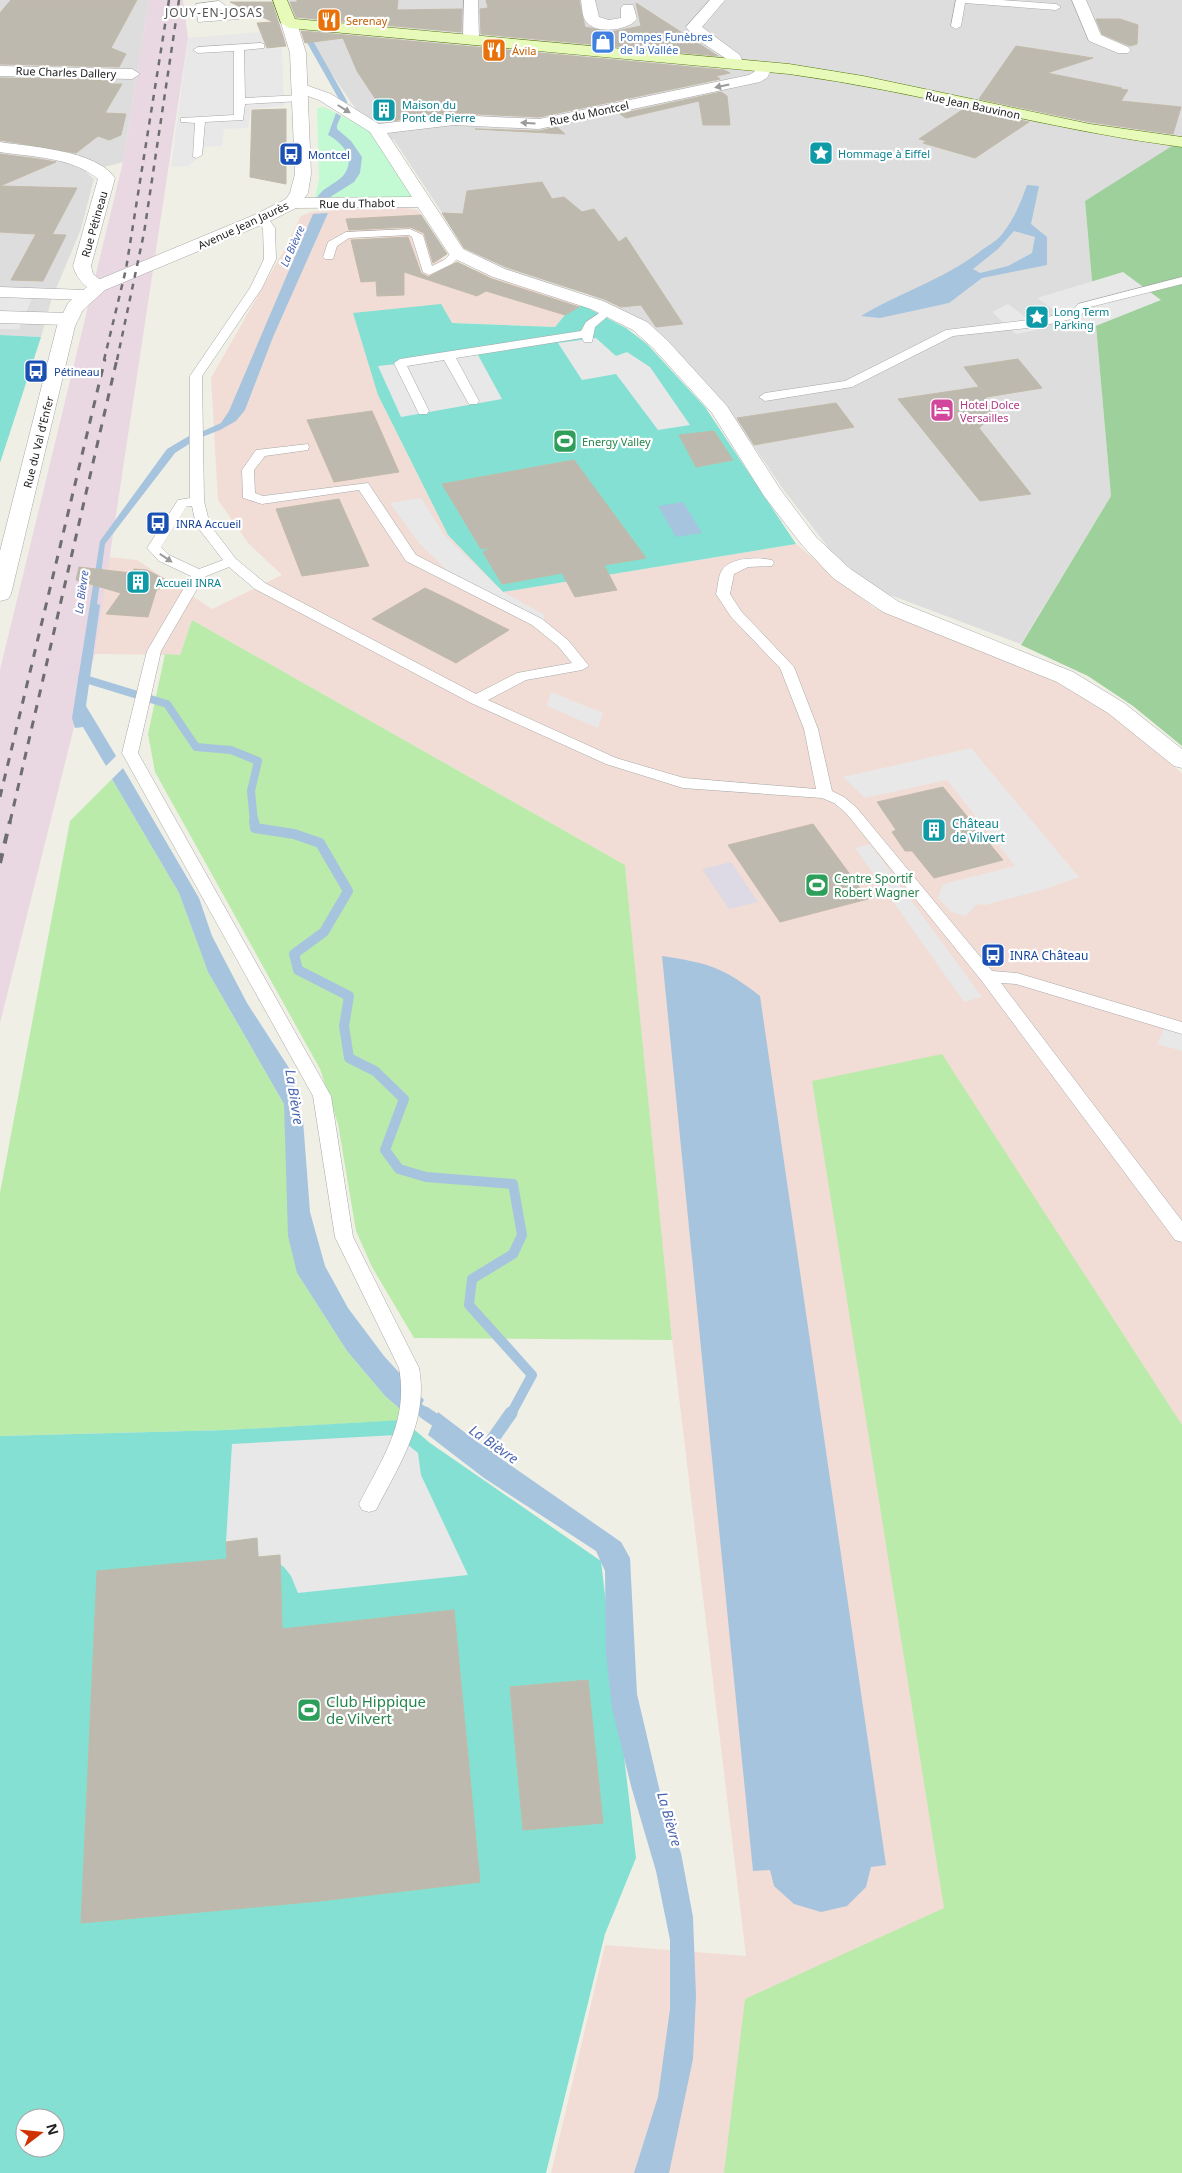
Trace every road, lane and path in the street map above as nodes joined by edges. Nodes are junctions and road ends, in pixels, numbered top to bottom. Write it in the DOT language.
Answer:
graph roads {
  1 [pos="280,0"];
  2 [pos="471,0"];
  3 [pos="588,0"];
  4 [pos="718,0"];
  5 [pos="963,0"];
  6 [pos="1079,0"];
  7 [pos="1056,7"];
  8 [pos="628,8"];
  9 [pos="289,23"];
  10 [pos="956,26"];
  11 [pos="214,39"];
  12 [pos="471,39"];
  13 [pos="261,46"];
  14 [pos="239,48"];
  15 [pos="215,49"];
  16 [pos="198,50"];
  17 [pos="1123,50"];
  18 [pos="736,65"];
  19 [pos="764,68"];
  20 [pos="0,71"];
  21 [pos="132,74"];
  22 [pos="300,93"];
  23 [pos="240,101"];
  24 [pos="185,120"];
  25 [pos="200,120"];
  26 [pos="376,129"];
  27 [pos="1182,142"];
  28 [pos="0,147"];
  29 [pos="197,154"];
  30 [pos="422,202"];
  31 [pos="292,203"];
  32 [pos="260,220"];
  33 [pos="457,253"];
  34 [pos="329,257"];
  35 [pos="1182,280"];
  36 [pos="92,291"];
  37 [pos="0,292"];
  38 [pos="608,311"];
  39 [pos="0,317"];
  40 [pos="68,319"];
  41 [pos="448,355"];
  42 [pos="765,397"];
  43 [pos="473,401"];
  44 [pos="424,411"];
  45 [pos="303,447"];
  46 [pos="197,501"];
  47 [pos="231,562"];
  48 [pos="767,563"];
  49 [pos="200,574"];
  50 [pos="0,594"];
  51 [pos="476,700"];
  52 [pos="1182,761"];
  53 [pos="825,794"];
  54 [pos="987,976"];
  55 [pos="1182,1028"];
  56 [pos="1182,1236"];
  57 [pos="369,1504"];
  1 -- 9 [label="main road, Avenue Jean Jaurès"];
  2 -- 12 [label="street"];
  3 -- 8 [label="street"];
  4 -- 18 [label="street"];
  5 -- 7 [label="lane"];
  5 -- 10 [label="lane"];
  6 -- 17 [label="street"];
  9 -- 12 [label="main road, Rue Jean Bauvinon"];
  9 -- 22 [label="street, Avenue Jean Jaurès"];
  11 -- 15 [label="lane"];
  12 -- 18 [label="main road, Rue Jean Bauvinon"];
  13 -- 14 [label="lane"];
  14 -- 15 [label="lane"];
  14 -- 23 [label="lane"];
  15 -- 16 [label="lane"];
  18 -- 19 [label="main road, Rue Jean Bauvinon"];
  19 -- 26 [label="street, Rue du Montcel, one-way"];
  19 -- 27 [label="main road, Rue Jean Bauvinon"];
  20 -- 21 [label="street, Rue Charles Dallery"];
  22 -- 23 [label="lane"];
  22 -- 26 [label="street, one-way"];
  22 -- 31 [label="street, Avenue Jean Jaurès"];
  23 -- 25 [label="lane"];
  24 -- 25 [label="lane"];
  25 -- 29 [label="lane"];
  26 -- 30 [label="street"];
  28 -- 36 [label="street, Rue Pétineau"];
  30 -- 31 [label="street, Rue du Thabot"];
  30 -- 33 [label="street"];
  31 -- 32 [label="street, Avenue Jean Jaurès"];
  32 -- 36 [label="street, Avenue Jean Jaurès"];
  32 -- 46 [label="lane"];
  33 -- 34 [label="lane"];
  33 -- 38 [label="street"];
  35 -- 42 [label="lane"];
  36 -- 37 [label="street"];
  36 -- 40 [label="street, Rue du Val d'Enfer"];
  38 -- 41 [label="lane"];
  38 -- 52 [label="street"];
  39 -- 40 [label="street"];
  40 -- 50 [label="street, Rue du Val d'Enfer"];
  41 -- 43 [label="lane"];
  41 -- 44 [label="lane"];
  45 -- 51 [label="lane"];
  46 -- 47 [label="lane"];
  46 -- 49 [label="lane, one-way"];
  47 -- 49 [label="lane"];
  47 -- 51 [label="lane"];
  48 -- 53 [label="lane"];
  49 -- 57 [label="lane"];
  51 -- 53 [label="lane"];
  53 -- 54 [label="lane"];
  54 -- 55 [label="lane"];
  54 -- 56 [label="lane"];
}
